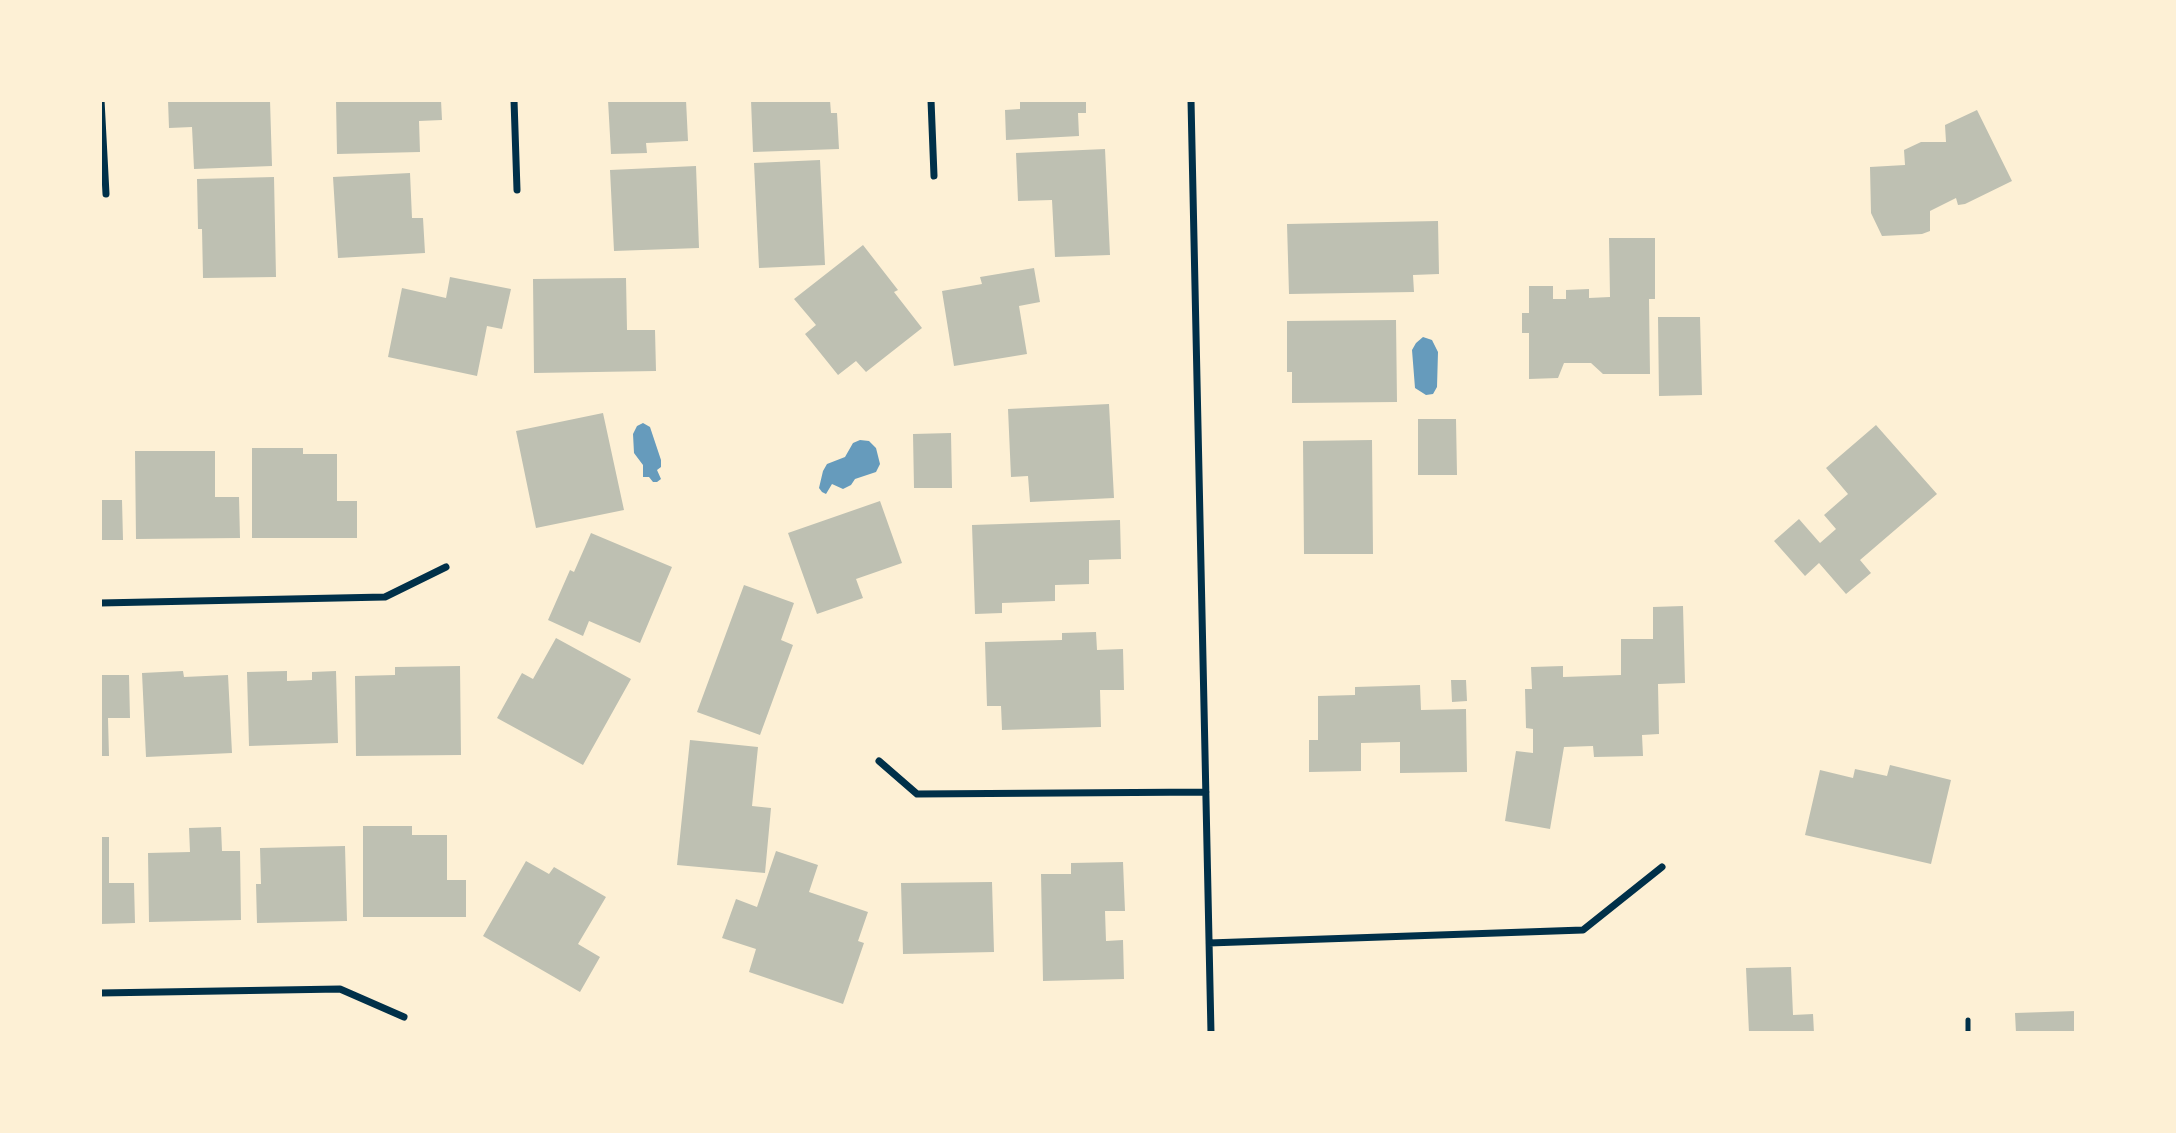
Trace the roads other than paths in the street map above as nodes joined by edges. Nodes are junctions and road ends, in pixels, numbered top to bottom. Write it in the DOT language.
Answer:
graph roads {
  1 [pos="101,100"];
  2 [pos="514,100"];
  3 [pos="931,100"];
  4 [pos="1191,100"];
  5 [pos="933,176"];
  6 [pos="517,191"];
  7 [pos="106,194"];
  8 [pos="446,567"];
  9 [pos="100,603"];
  10 [pos="879,761"];
  11 [pos="1206,792"];
  12 [pos="1662,867"];
  13 [pos="1209,943"];
  14 [pos="100,993"];
  15 [pos="404,1017"];
  16 [pos="1968,1020"];
  17 [pos="1211,1033"];
  18 [pos="1968,1033"];
  1 -- 7 [label="street"];
  2 -- 6 [label="street"];
  3 -- 5 [label="street"];
  4 -- 11 [label="street"];
  8 -- 9 [label="street"];
  10 -- 11 [label="street"];
  11 -- 13 [label="street"];
  12 -- 13 [label="street"];
  13 -- 17 [label="street"];
  14 -- 15 [label="street"];
  16 -- 18 [label="lane"];
}
